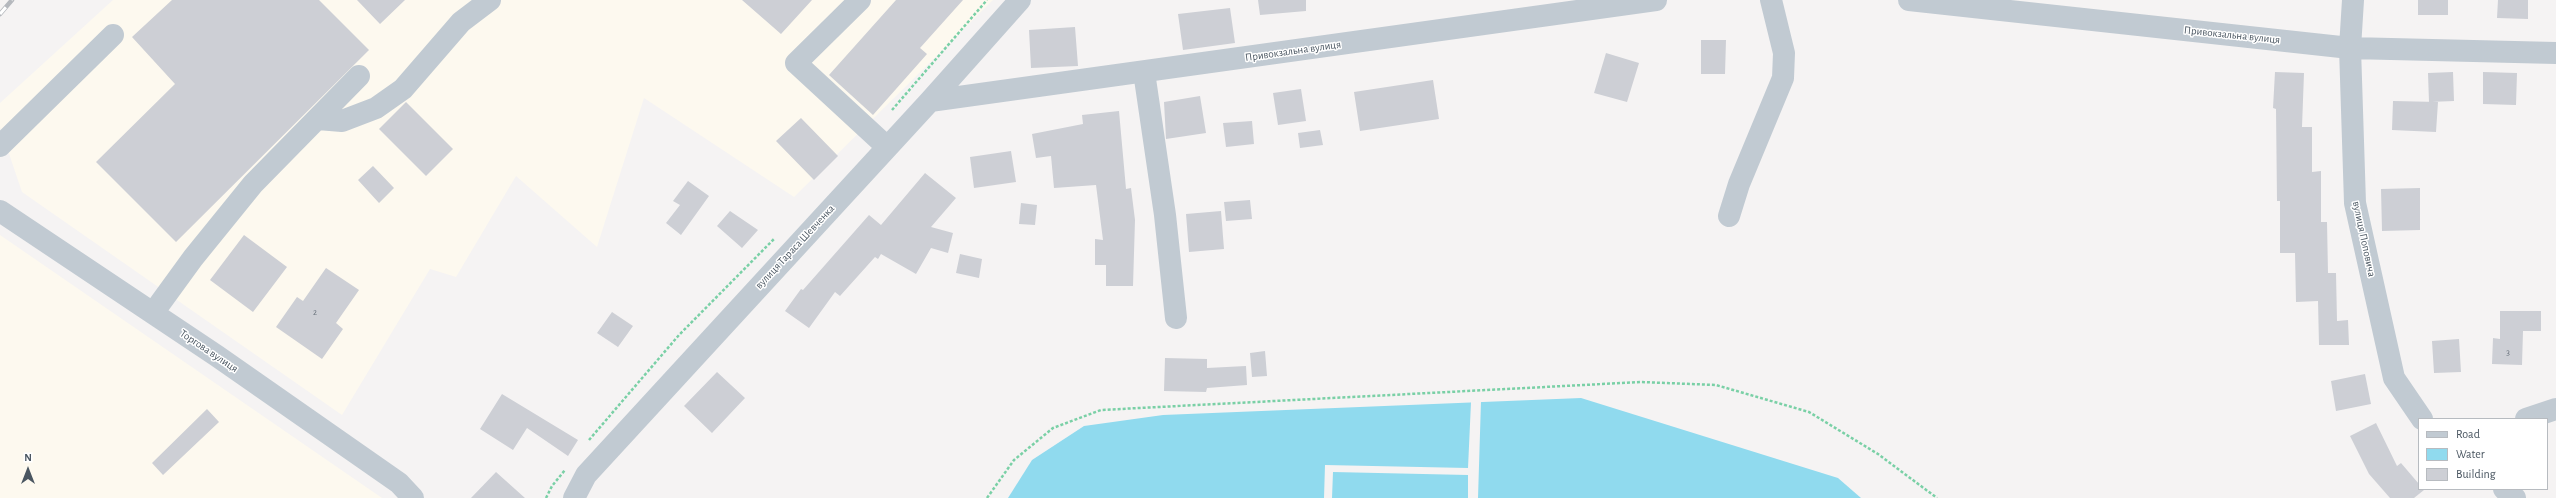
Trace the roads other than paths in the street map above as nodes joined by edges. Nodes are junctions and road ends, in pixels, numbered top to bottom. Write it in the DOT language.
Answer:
graph roads {
  1 [pos="490,0"];
  2 [pos="860,0"];
  3 [pos="1020,0"];
  4 [pos="1656,0"];
  5 [pos="1771,0"];
  6 [pos="1909,0"];
  7 [pos="2353,0"];
  8 [pos="114,35"];
  9 [pos="2350,48"];
  10 [pos="2556,54"];
  11 [pos="1144,72"];
  12 [pos="359,76"];
  13 [pos="930,101"];
  14 [pos="318,119"];
  15 [pos="880,140"];
  16 [pos="0,146"];
  17 [pos="0,211"];
  18 [pos="1729,216"];
  19 [pos="152,313"];
  20 [pos="1176,318"];
  21 [pos="2556,409"];
  22 [pos="2421,418"];
  23 [pos="2529,418"];
  24 [pos="2505,490"];
  25 [pos="413,498"];
  26 [pos="574,498"];
  27 [pos="2515,498"];
  1 -- 14 [label="street"];
  2 -- 15 [label="street"];
  3 -- 13 [label="street, вулиця Тараса Шевченка"];
  4 -- 11 [label="street, Привокзальна вулиця"];
  5 -- 18 [label="street"];
  6 -- 9 [label="street, Привокзальна вулиця"];
  7 -- 9 [label="street, вулиця Поповича"];
  8 -- 16 [label="street"];
  9 -- 10 [label="street, Привокзальна вулиця"];
  9 -- 22 [label="street, вулиця Поповича"];
  11 -- 13 [label="street, Привокзальна вулиця"];
  11 -- 20 [label="street"];
  12 -- 14 [label="street"];
  13 -- 15 [label="street, вулиця Тараса Шевченка"];
  14 -- 19 [label="street"];
  15 -- 26 [label="street, вулиця Тараса Шевченка"];
  17 -- 19 [label="street, Торгова вулиця"];
  19 -- 25 [label="street, Торгова вулиця"];
  21 -- 23 [label="street"];
  24 -- 27 [label="street"];
}
